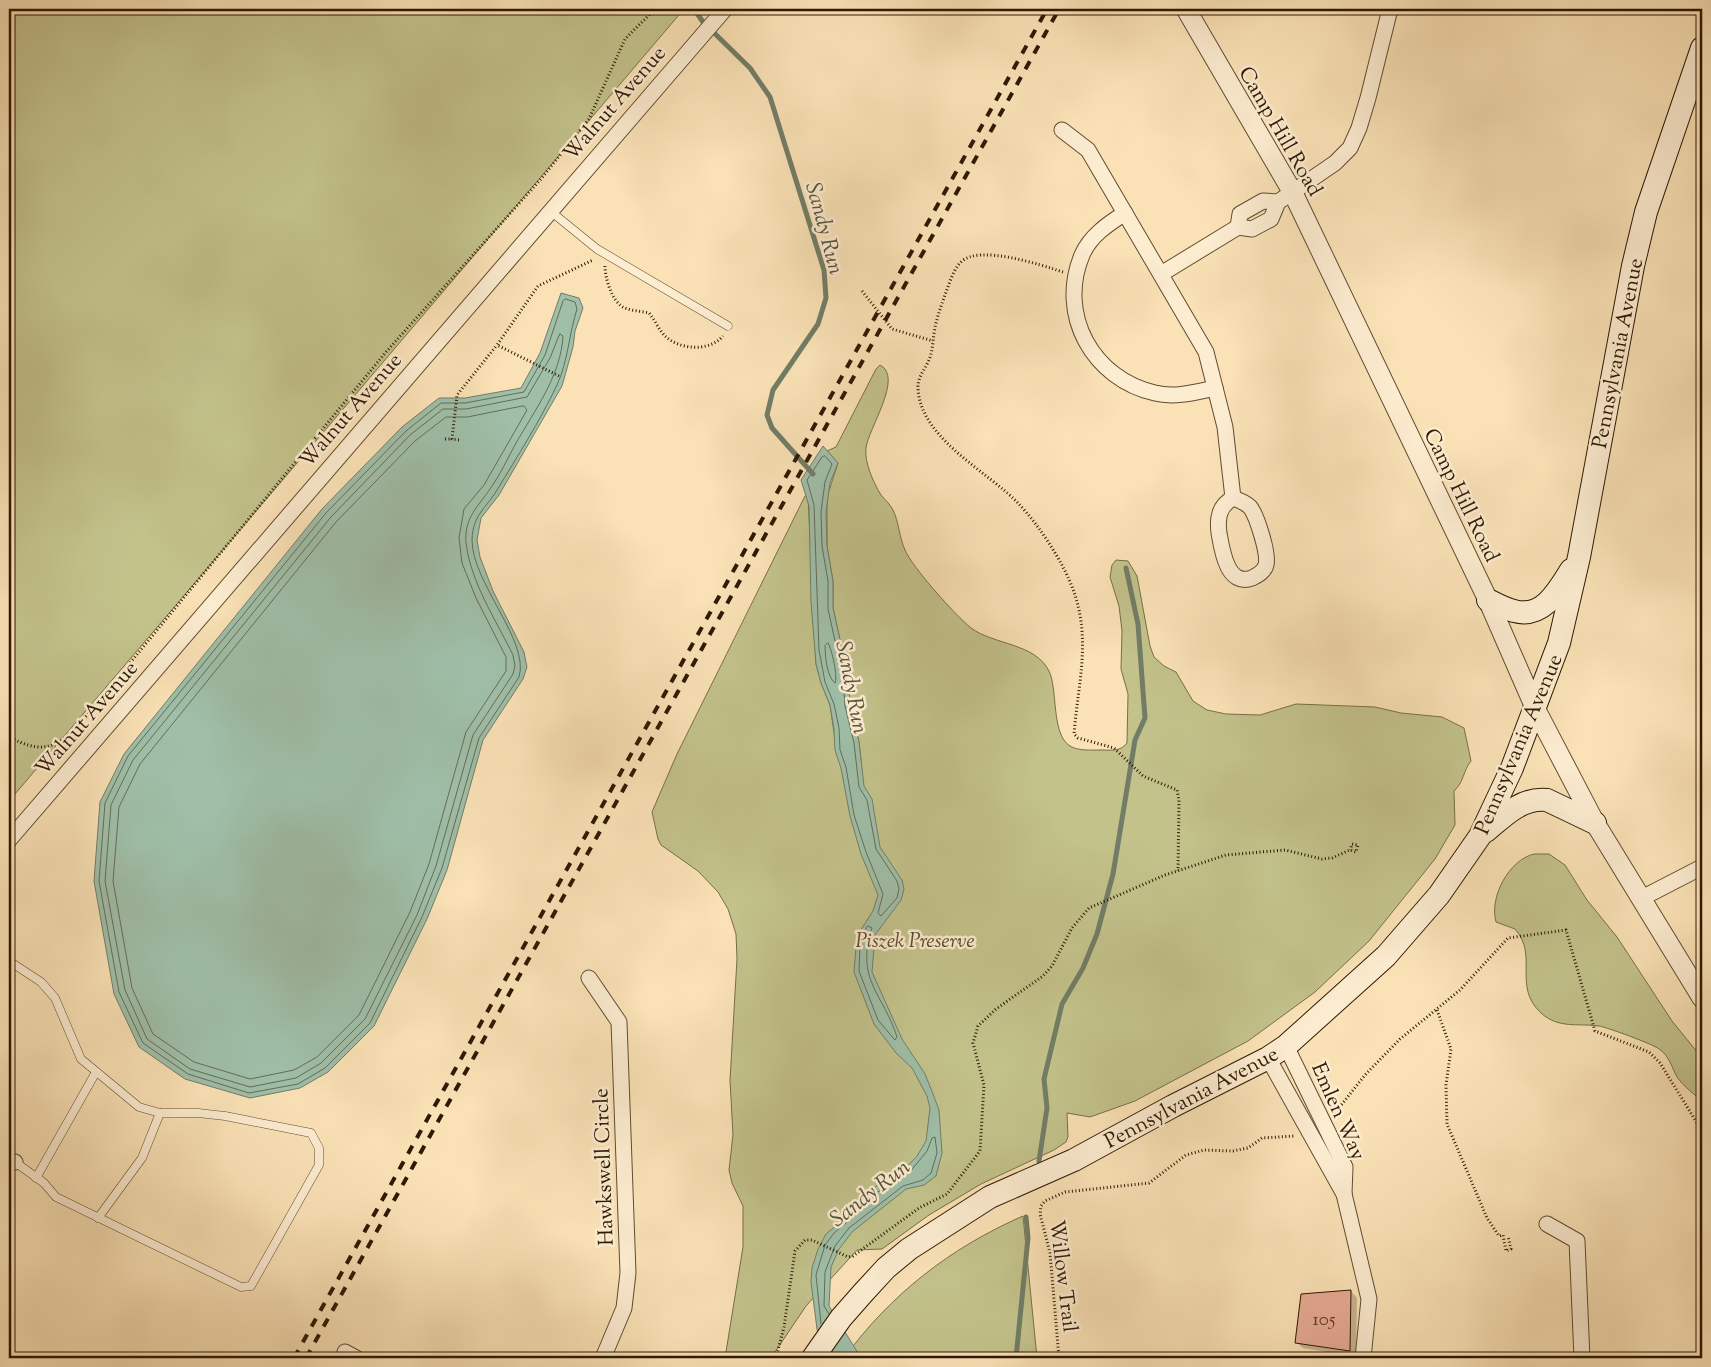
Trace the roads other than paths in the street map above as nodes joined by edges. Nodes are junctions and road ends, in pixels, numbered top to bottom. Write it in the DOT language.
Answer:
graph roads {
  1 [pos="1186,9"];
  2 [pos="1390,9"];
  3 [pos="721,13"];
  4 [pos="1702,48"];
  5 [pos="1062,130"];
  6 [pos="1285,198"];
  7 [pos="550,210"];
  8 [pos="1125,213"];
  9 [pos="1161,274"];
  10 [pos="728,326"];
  11 [pos="1216,388"];
  12 [pos="1233,498"];
  13 [pos="1579,557"];
  14 [pos="1488,600"];
  15 [pos="1536,710"];
  16 [pos="1595,823"];
  17 [pos="1480,836"];
  18 [pos="9,840"];
  19 [pos="1702,867"];
  20 [pos="1640,899"];
  21 [pos="9,961"];
  22 [pos="589,978"];
  23 [pos="1702,998"];
  24 [pos="1277,1052"];
  25 [pos="96,1072"];
  26 [pos="160,1113"];
  27 [pos="12,1161"];
  28 [pos="36,1178"];
  29 [pos="1344,1194"];
  30 [pos="98,1218"];
  31 [pos="1546,1224"];
  32 [pos="603,1358"];
  33 [pos="814,1358"];
  34 [pos="1363,1358"];
  35 [pos="1582,1358"];
  1 -- 6 [label="street, Camp Hill Road"];
  2 -- 6 [label="street"];
  3 -- 7 [label="street, Walnut Avenue"];
  4 -- 13 [label="main road, Pennsylvania Avenue"];
  5 -- 8 [label="street"];
  6 -- 9 [label="street"];
  6 -- 14 [label="street, Camp Hill Road"];
  7 -- 10 [label="lane"];
  7 -- 18 [label="street, Walnut Avenue"];
  8 -- 9 [label="street"];
  8 -- 11 [label="street"];
  9 -- 11 [label="street"];
  11 -- 12 [label="street"];
  12 -- 12 [label="street"];
  13 -- 14 [label="main road"];
  13 -- 15 [label="main road, Pennsylvania Avenue"];
  14 -- 15 [label="street, Camp Hill Road"];
  15 -- 16 [label="street, Camp Hill Road"];
  15 -- 17 [label="main road, Pennsylvania Avenue"];
  16 -- 17 [label="main road"];
  16 -- 20 [label="street, Camp Hill Road"];
  17 -- 24 [label="main road, Pennsylvania Avenue"];
  19 -- 20 [label="street"];
  20 -- 23 [label="street, Camp Hill Road"];
  21 -- 25 [label="lane"];
  22 -- 32 [label="street, Hawkswell Circle"];
  24 -- 29 [label="street, Emlen Way"];
  24 -- 29 [label="street, Emlen Way"];
  24 -- 33 [label="main road, Pennsylvania Avenue"];
  25 -- 26 [label="lane"];
  25 -- 28 [label="lane"];
  26 -- 30 [label="lane"];
  26 -- 30 [label="lane"];
  27 -- 28 [label="lane"];
  28 -- 30 [label="lane"];
  29 -- 34 [label="street, Emlen Way"];
  31 -- 35 [label="street"];
}
